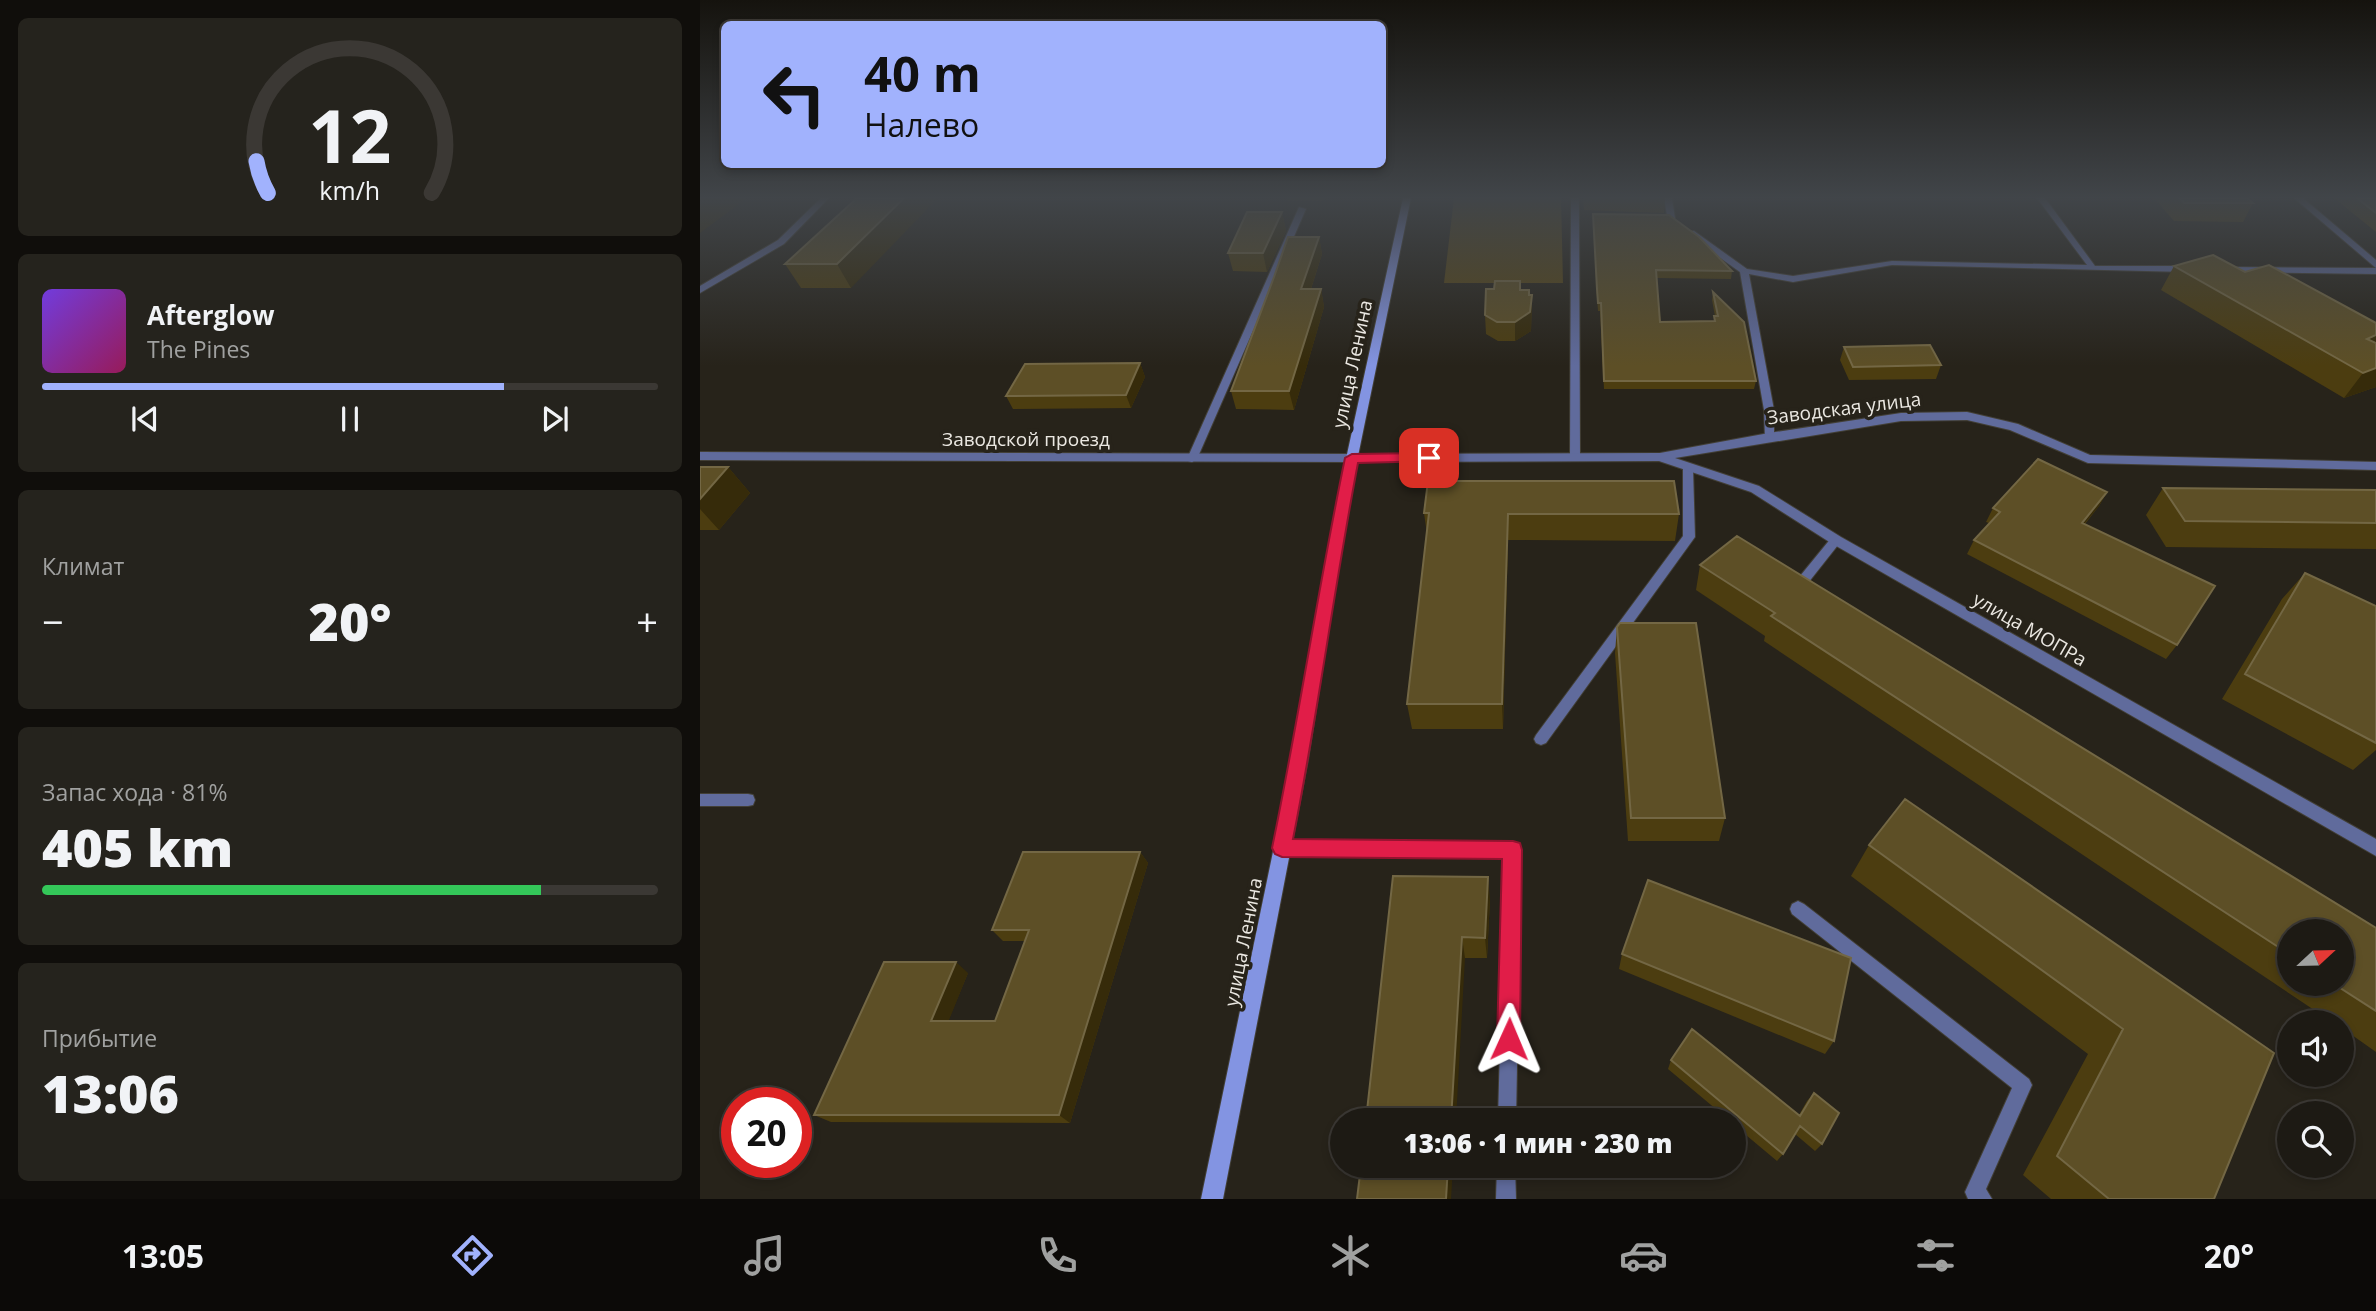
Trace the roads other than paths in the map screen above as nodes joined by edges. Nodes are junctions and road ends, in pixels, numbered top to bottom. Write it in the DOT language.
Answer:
graph roads {
  1 [pos="761,254"];
  2 [pos="1282,254"];
  3 [pos="1395,254"];
  4 [pos="1575,254"];
  5 [pos="1721,254"];
  6 [pos="2083,254"];
  7 [pos="2361,254"];
  8 [pos="2375,266"];
  9 [pos="2093,268"];
  10 [pos="2201,270"];
  11 [pos="2214,270"];
  12 [pos="1744,271"];
  13 [pos="700,290"];
  14 [pos="1769,437"];
  15 [pos="700,456"];
  16 [pos="1574,457"];
  17 [pos="1660,457"];
  18 [pos="1352,458"];
  19 [pos="1192,459"];
  20 [pos="2376,466"];
  21 [pos="1688,468"];
  22 [pos="1836,540"];
  23 [pos="1812,592"];
  24 [pos="1541,739"];
  25 [pos="700,800"];
  26 [pos="748,800"];
  27 [pos="1282,848"];
  28 [pos="2376,848"];
  29 [pos="1798,909"];
  30 [pos="1507,1108"];
  31 [pos="1506,1178"];
  32 [pos="1212,1199"];
  33 [pos="1506,1199"];
  34 [pos="1982,1199"];
  1 -- 13 [label="lane"];
  2 -- 19 [label="lane"];
  3 -- 18 [label="main road, улица Ленина"];
  4 -- 16 [label="lane"];
  5 -- 12 [label="lane"];
  6 -- 9 [label="lane"];
  7 -- 8 [label="street"];
  8 -- 11 [label="lane"];
  9 -- 10 [label="lane"];
  9 -- 12 [label="lane"];
  12 -- 14 [label="lane"];
  14 -- 17 [label="street, Заводская улица"];
  14 -- 20 [label="street, Заводская улица"];
  15 -- 19 [label="street, Заводской проезд"];
  16 -- 17 [label="street, Заводская улица"];
  16 -- 18 [label="street, Заводская улица"];
  17 -- 21 [label="street, улица МОПРа"];
  18 -- 19 [label="street, Заводской проезд"];
  18 -- 27 [label="main road, улица Ленина"];
  21 -- 22 [label="street, улица МОПРа"];
  21 -- 24 [label="lane"];
  22 -- 23 [label="lane"];
  22 -- 28 [label="street, улица МОПРа"];
  25 -- 26 [label="lane"];
  27 -- 30 [label="lane"];
  27 -- 32 [label="main road, улица Ленина"];
  29 -- 34 [label="lane"];
  31 -- 33 [label="lane"];
}
